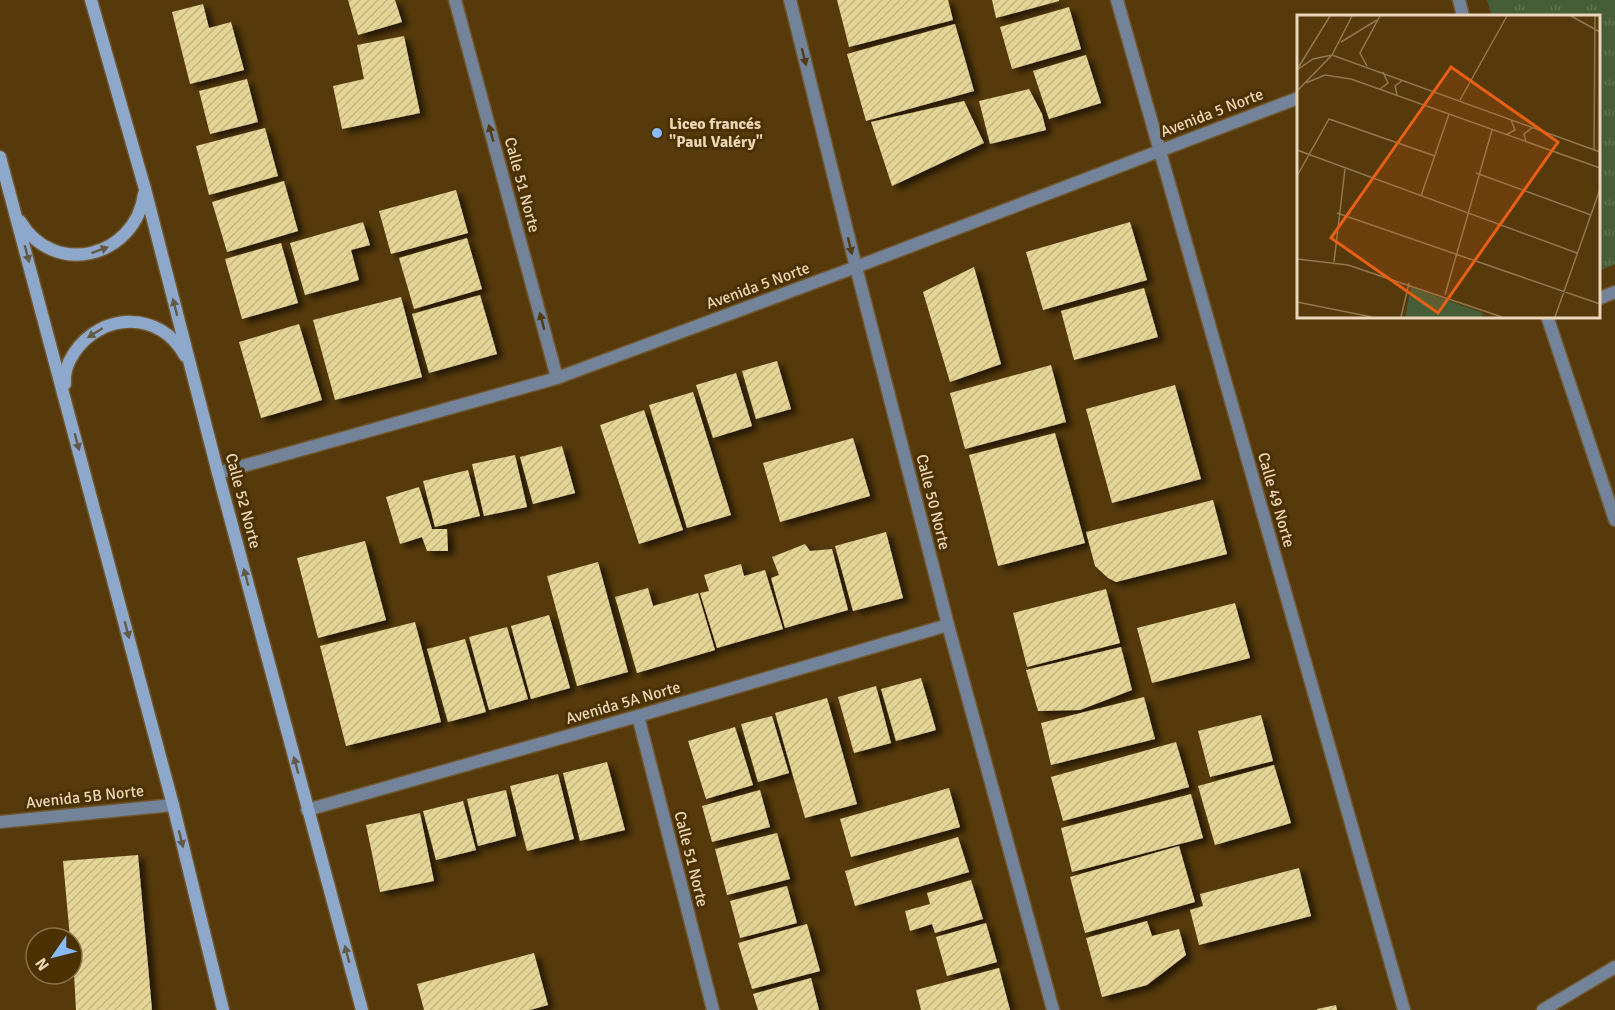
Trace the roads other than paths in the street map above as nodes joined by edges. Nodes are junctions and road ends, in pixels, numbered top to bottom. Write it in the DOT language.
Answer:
graph roads {
  1 [pos="91,0"];
  2 [pos="455,0"];
  3 [pos="790,0"];
  4 [pos="1117,0"];
  5 [pos="1459,0"];
  6 [pos="1463,15"];
  7 [pos="1297,99"];
  8 [pos="1159,150"];
  9 [pos="0,157"];
  10 [pos="145,189"];
  11 [pos="16,215"];
  12 [pos="856,267"];
  13 [pos="1615,292"];
  14 [pos="1600,299"];
  15 [pos="1550,318"];
  16 [pos="191,371"];
  17 [pos="557,378"];
  18 [pos="66,398"];
  19 [pos="218,472"];
  20 [pos="1615,520"];
  21 [pos="948,625"];
  22 [pos="638,716"];
  23 [pos="172,805"];
  24 [pos="307,810"];
  25 [pos="0,822"];
  26 [pos="1615,967"];
  27 [pos="223,1010"];
  28 [pos="362,1010"];
  29 [pos="712,1010"];
  30 [pos="1053,1010"];
  31 [pos="1404,1010"];
  32 [pos="1543,1010"];
  1 -- 10 [label="main road, Calle 52 Norte"];
  17 -- 2 [label="street, Calle 51 Norte, one-way"];
  3 -- 12 [label="street, Calle 50 Norte, one-way"];
  4 -- 8 [label="street, Calle 49 Norte"];
  5 -- 6 [label="street"];
  7 -- 8 [label="street, Avenida 5 Norte"];
  8 -- 12 [label="street, Avenida 5 Norte"];
  8 -- 31 [label="street, Calle 49 Norte"];
  9 -- 11 [label="main road"];
  11 -- 10 [label="main road, one-way"];
  16 -- 10 [label="main road, Calle 52 Norte, one-way"];
  11 -- 18 [label="main road, one-way"];
  12 -- 17 [label="street, Avenida 5 Norte"];
  12 -- 21 [label="street, Calle 50 Norte"];
  13 -- 14 [label="street"];
  15 -- 20 [label="street"];
  16 -- 18 [label="main road, one-way"];
  16 -- 19 [label="main road, Calle 52 Norte"];
  17 -- 19 [label="street, Avenida 5 Norte"];
  18 -- 23 [label="main road, one-way"];
  24 -- 19 [label="main road, Calle 52 Norte, one-way"];
  21 -- 22 [label="street, Avenida 5A Norte"];
  21 -- 30 [label="street, Calle 50 Norte"];
  22 -- 24 [label="street, Avenida 5A Norte"];
  22 -- 29 [label="street, Calle 51 Norte"];
  23 -- 25 [label="street, Avenida 5B Norte"];
  23 -- 27 [label="main road, one-way"];
  28 -- 24 [label="main road, Calle 52 Norte, one-way"];
  26 -- 32 [label="street"];
}
